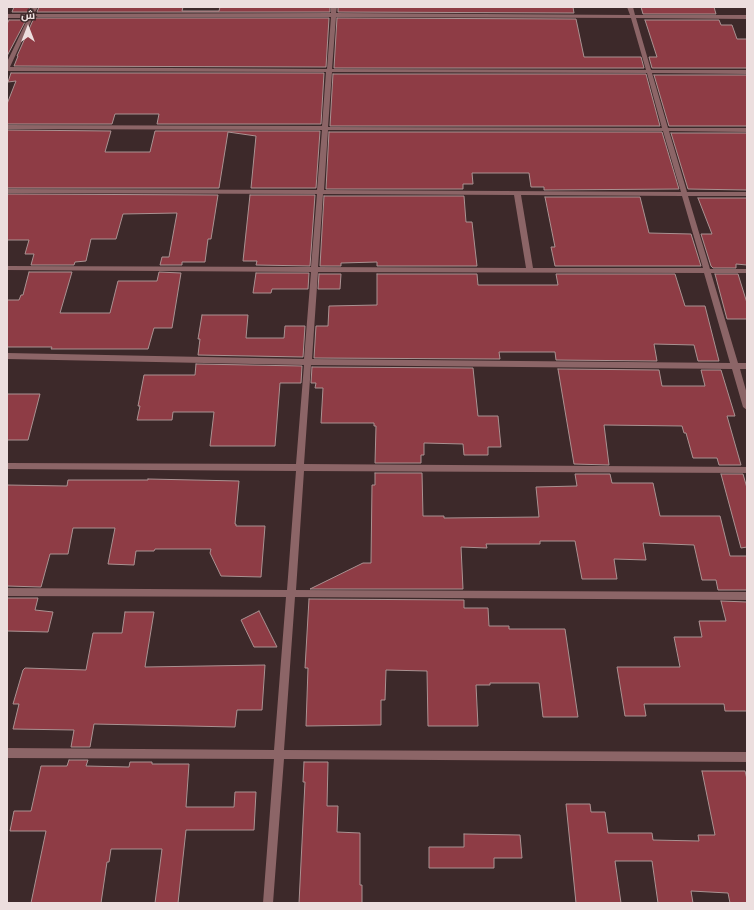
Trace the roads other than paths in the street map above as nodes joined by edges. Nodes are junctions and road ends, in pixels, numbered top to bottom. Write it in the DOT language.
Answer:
graph roads {
  1 [pos="35,7"];
  2 [pos="630,7"];
  3 [pos="334,11"];
  4 [pos="7,16"];
  5 [pos="30,16"];
  6 [pos="633,16"];
  7 [pos="747,17"];
  8 [pos="7,68"];
  9 [pos="330,70"];
  10 [pos="649,71"];
  11 [pos="747,72"];
  12 [pos="7,127"];
  13 [pos="325,129"];
  14 [pos="666,130"];
  15 [pos="747,130"];
  16 [pos="7,191"];
  17 [pos="321,192"];
  18 [pos="517,193"];
  19 [pos="685,193"];
  20 [pos="747,194"];
  21 [pos="7,268"];
  22 [pos="315,269"];
  23 [pos="530,270"];
  24 [pos="707,271"];
  25 [pos="747,271"];
  26 [pos="7,356"];
  27 [pos="307,362"];
  28 [pos="735,366"];
  29 [pos="747,366"];
  30 [pos="747,407"];
  31 [pos="7,466"];
  32 [pos="300,468"];
  33 [pos="747,470"];
  34 [pos="7,592"];
  35 [pos="290,594"];
  36 [pos="747,596"];
  37 [pos="7,753"];
  38 [pos="278,755"];
  39 [pos="747,757"];
  40 [pos="268,903"];
  1 -- 5 [label="street"];
  2 -- 6 [label="street"];
  3 -- 5 [label="street"];
  3 -- 6 [label="street"];
  3 -- 9 [label="street"];
  4 -- 5 [label="street"];
  5 -- 8 [label="street"];
  6 -- 7 [label="street"];
  6 -- 10 [label="street"];
  8 -- 9 [label="street"];
  9 -- 10 [label="street"];
  9 -- 13 [label="street"];
  10 -- 11 [label="street"];
  10 -- 14 [label="street"];
  12 -- 13 [label="street"];
  13 -- 14 [label="street"];
  13 -- 17 [label="street"];
  14 -- 15 [label="street"];
  14 -- 19 [label="street"];
  16 -- 17 [label="street"];
  17 -- 18 [label="street"];
  17 -- 22 [label="street"];
  18 -- 19 [label="street"];
  18 -- 23 [label="street"];
  19 -- 20 [label="street"];
  19 -- 24 [label="street"];
  21 -- 22 [label="street"];
  22 -- 23 [label="street"];
  22 -- 27 [label="street"];
  23 -- 24 [label="street"];
  24 -- 25 [label="street"];
  24 -- 28 [label="street"];
  26 -- 27 [label="street"];
  27 -- 28 [label="street"];
  27 -- 32 [label="street"];
  28 -- 29 [label="street"];
  28 -- 30 [label="street"];
  31 -- 32 [label="street"];
  32 -- 33 [label="street"];
  32 -- 35 [label="street"];
  34 -- 35 [label="street"];
  35 -- 36 [label="street"];
  35 -- 38 [label="street"];
  37 -- 38 [label="street"];
  38 -- 39 [label="street"];
  38 -- 40 [label="street"];
}
